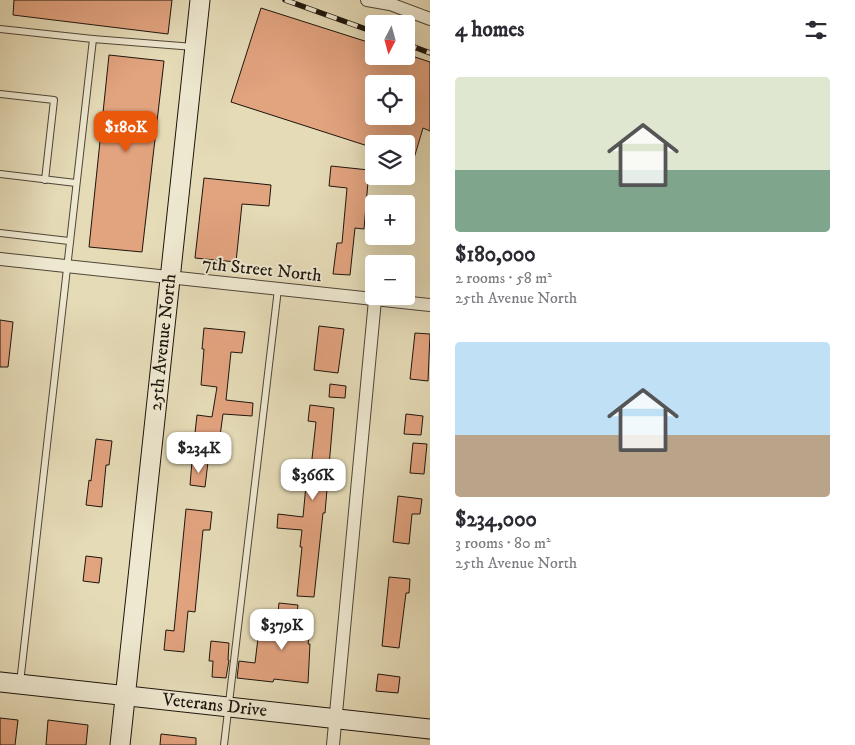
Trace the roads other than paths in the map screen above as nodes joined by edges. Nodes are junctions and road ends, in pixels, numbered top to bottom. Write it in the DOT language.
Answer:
graph roads {
  1 [pos="200,0"];
  2 [pos="367,0"];
  3 [pos="430,19"];
  4 [pos="0,29"];
  5 [pos="93,38"];
  6 [pos="195,47"];
  7 [pos="0,94"];
  8 [pos="0,174"];
  9 [pos="45,180"];
  10 [pos="76,183"];
  11 [pos="0,232"];
  12 [pos="69,241"];
  13 [pos="0,259"];
  14 [pos="66,266"];
  15 [pos="170,278"];
  16 [pos="278,289"];
  17 [pos="365,299"];
  18 [pos="415,304"];
  19 [pos="375,305"];
  20 [pos="430,306"];
  21 [pos="0,682"];
  22 [pos="20,684"];
  23 [pos="126,694"];
  24 [pos="228,707"];
  25 [pos="336,718"];
  26 [pos="430,729"];
  27 [pos="120,745"];
  28 [pos="224,745"];
  29 [pos="333,745"];
  1 -- 6 [label="street, 25th Avenue North"];
  2 -- 3 [label="street"];
  4 -- 5 [label="lane"];
  5 -- 6 [label="lane"];
  5 -- 10 [label="lane"];
  6 -- 15 [label="street, 25th Avenue North"];
  7 -- 9 [label="lane"];
  8 -- 9 [label="lane"];
  9 -- 10 [label="lane"];
  10 -- 12 [label="lane"];
  11 -- 12 [label="lane"];
  12 -- 14 [label="lane"];
  13 -- 14 [label="street, 7th Street North"];
  14 -- 15 [label="street, 7th Street North"];
  14 -- 22 [label="lane"];
  15 -- 16 [label="street, 7th Street North"];
  15 -- 23 [label="street, 25th Avenue North"];
  16 -- 17 [label="street, 7th Street North"];
  16 -- 24 [label="lane"];
  18 -- 20 [label="street, 7th Street North"];
  19 -- 25 [label="street"];
  21 -- 22 [label="street, Veterans Drive"];
  22 -- 23 [label="street, Veterans Drive"];
  23 -- 24 [label="street, Veterans Drive"];
  23 -- 27 [label="street, 25th Avenue North"];
  24 -- 25 [label="street, Veterans Drive"];
  24 -- 28 [label="lane"];
  25 -- 26 [label="street, Veterans Drive"];
  25 -- 29 [label="street"];
}
